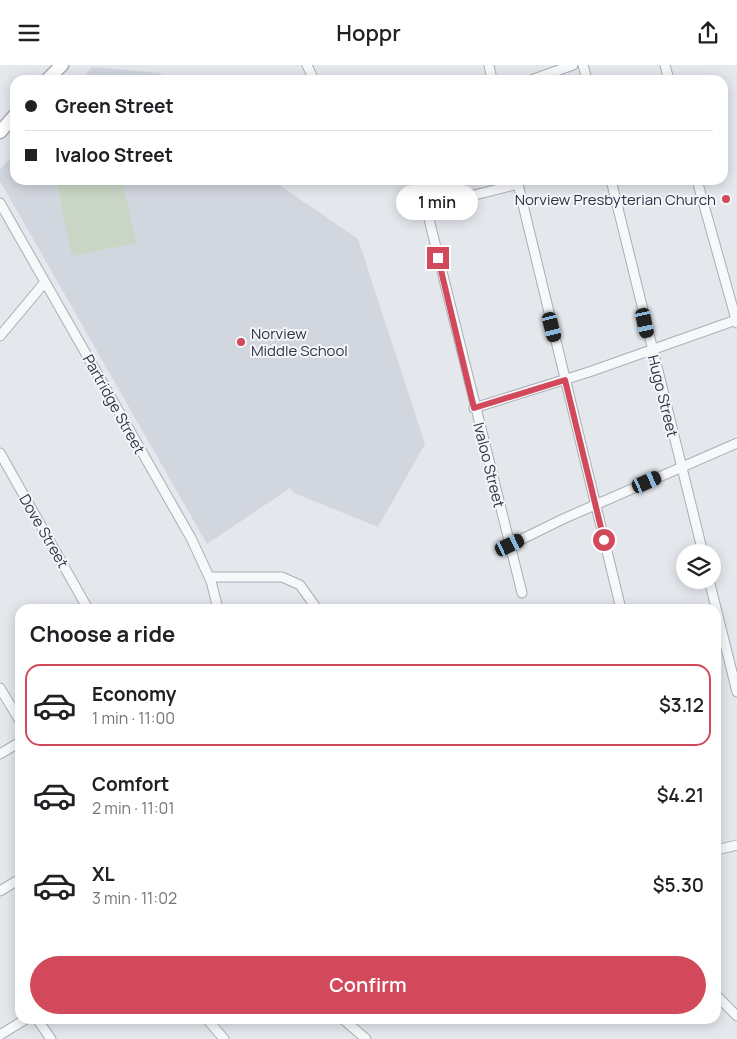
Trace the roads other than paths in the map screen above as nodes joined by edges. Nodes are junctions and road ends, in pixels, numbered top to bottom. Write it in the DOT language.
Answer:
graph roads {
  1 [pos="62,65"];
  2 [pos="573,65"];
  3 [pos="52,75"];
  4 [pos="545,75"];
  5 [pos="10,121"];
  6 [pos="0,132"];
  7 [pos="506,185"];
  8 [pos="518,185"];
  9 [pos="612,185"];
  10 [pos="698,185"];
  11 [pos="422,191"];
  12 [pos="0,203"];
  13 [pos="427,207"];
  14 [pos="45,282"];
  15 [pos="737,322"];
  16 [pos="0,335"];
  17 [pos="652,351"];
  18 [pos="565,380"];
  19 [pos="474,408"];
  20 [pos="737,443"];
  21 [pos="0,453"];
  22 [pos="682,467"];
  23 [pos="596,505"];
  24 [pos="700,544"];
  25 [pos="510,545"];
  26 [pos="210,577"];
  27 [pos="711,589"];
  28 [pos="522,593"];
  29 [pos="85,604"];
  30 [pos="217,604"];
  31 [pos="313,604"];
  32 [pos="620,604"];
  33 [pos="715,604"];
  34 [pos="721,629"];
  35 [pos="737,648"];
  36 [pos="726,650"];
  37 [pos="0,689"];
  38 [pos="737,692"];
  39 [pos="15,713"];
  40 [pos="15,745"];
  41 [pos="0,754"];
  42 [pos="737,845"];
  43 [pos="721,849"];
  44 [pos="15,882"];
  45 [pos="0,891"];
  46 [pos="721,1000"];
  47 [pos="737,1017"];
  48 [pos="18,1024"];
  49 [pos="40,1024"];
  50 [pos="211,1024"];
  51 [pos="349,1024"];
  52 [pos="0,1035"];
  53 [pos="51,1039"];
  54 [pos="224,1039"];
  55 [pos="366,1039"];
  1 -- 3 [label="main road"];
  2 -- 4 [label="street"];
  5 -- 6 [label="main road"];
  7 -- 13 [label="street"];
  8 -- 18 [label="street"];
  9 -- 17 [label="street, Hugo Street"];
  10 -- 15 [label="street"];
  11 -- 13 [label="street, Ivaloo Street"];
  12 -- 14 [label="street, Partridge Street"];
  13 -- 19 [label="street, Ivaloo Street"];
  14 -- 16 [label="street"];
  14 -- 26 [label="street, Partridge Street"];
  15 -- 17 [label="street"];
  17 -- 18 [label="street"];
  17 -- 22 [label="street, Hugo Street"];
  18 -- 19 [label="street"];
  18 -- 23 [label="street"];
  19 -- 25 [label="street, Ivaloo Street"];
  20 -- 22 [label="street"];
  21 -- 29 [label="street, Dove Street"];
  22 -- 23 [label="street"];
  22 -- 24 [label="street, Hugo Street"];
  23 -- 25 [label="street"];
  23 -- 32 [label="street"];
  25 -- 28 [label="street, Ivaloo Street"];
  26 -- 30 [label="street, Partridge Street"];
  26 -- 31 [label="street"];
  27 -- 33 [label="street"];
  34 -- 36 [label="street"];
  35 -- 36 [label="street"];
  36 -- 38 [label="street"];
  37 -- 39 [label="street"];
  40 -- 41 [label="street"];
  42 -- 43 [label="street"];
  44 -- 45 [label="street"];
  46 -- 47 [label="street"];
  48 -- 52 [label="street"];
  49 -- 53 [label="street"];
  50 -- 54 [label="street"];
  51 -- 55 [label="street"];
}
